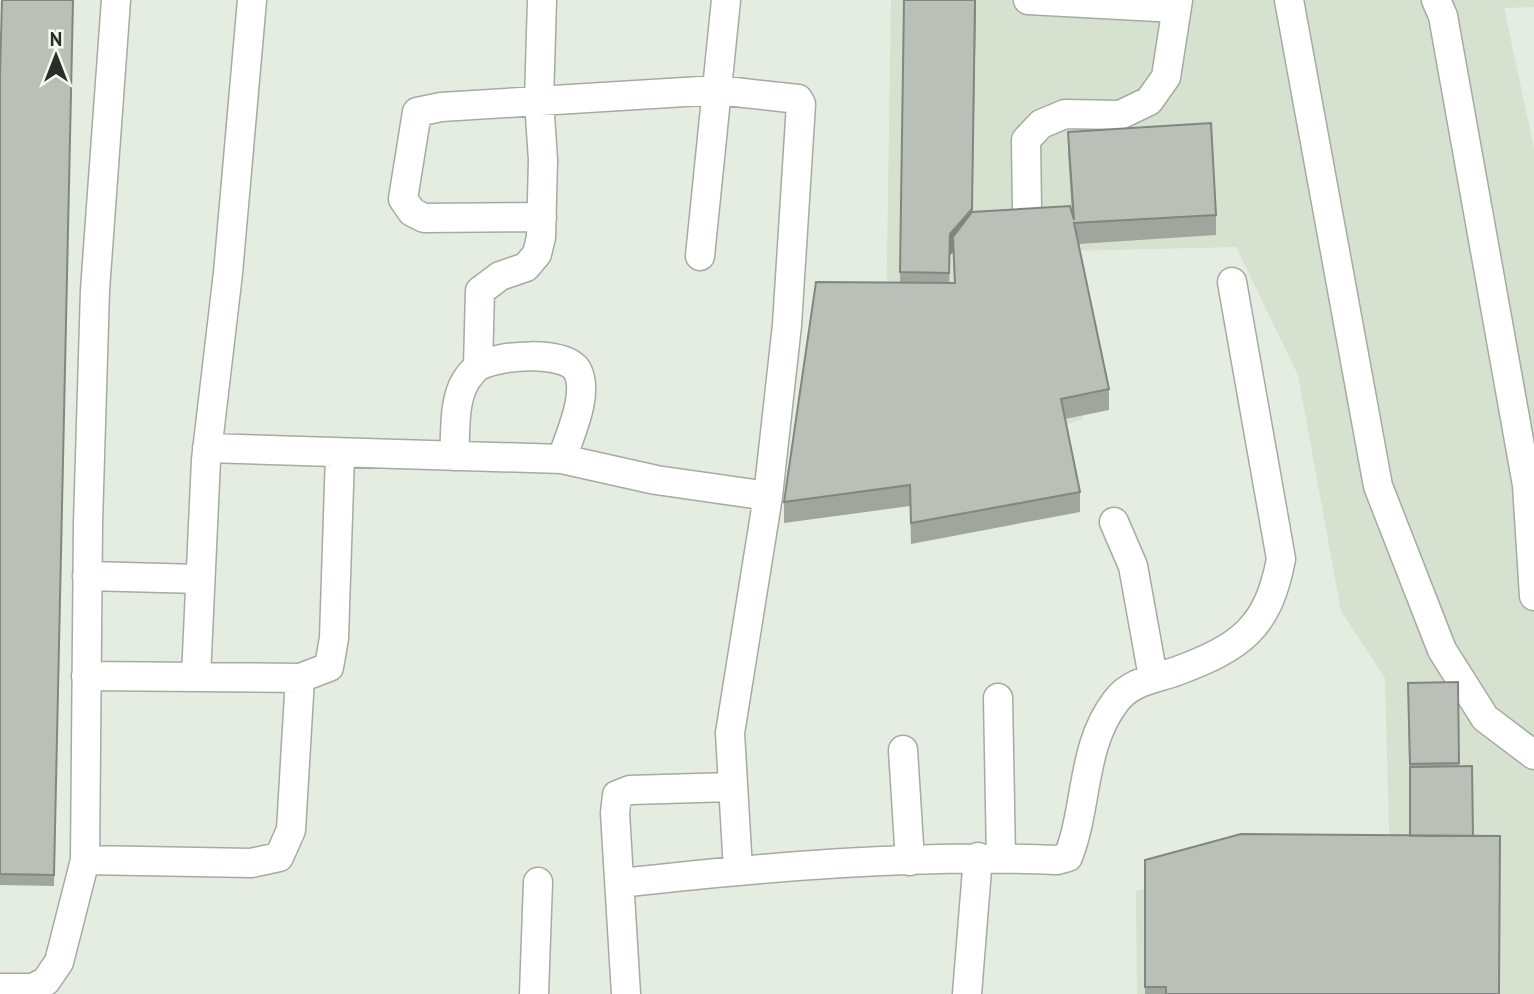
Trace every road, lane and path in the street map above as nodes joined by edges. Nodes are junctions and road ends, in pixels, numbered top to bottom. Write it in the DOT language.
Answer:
graph roads {
  1 [pos="116,0"];
  2 [pos="252,0"];
  3 [pos="542,0"];
  4 [pos="726,0"];
  5 [pos="1028,0"];
  6 [pos="1289,0"];
  7 [pos="1436,0"];
  8 [pos="1177,4"];
  9 [pos="717,90"];
  10 [pos="539,101"];
  11 [pos="1027,210"];
  12 [pos="542,217"];
  13 [pos="700,257"];
  14 [pos="1232,282"];
  15 [pos="478,366"];
  16 [pos="207,448"];
  17 [pos="340,455"];
  18 [pos="454,456"];
  19 [pos="562,459"];
  20 [pos="768,496"];
  21 [pos="1114,522"];
  22 [pos="87,576"];
  23 [pos="200,579"];
  24 [pos="1534,596"];
  25 [pos="86,676"];
  26 [pos="196,677"];
  27 [pos="1153,677"];
  28 [pos="300,678"];
  29 [pos="999,698"];
  30 [pos="904,750"];
  31 [pos="1534,755"];
  32 [pos="732,787"];
  33 [pos="990,858"];
  34 [pos="85,860"];
  35 [pos="910,861"];
  36 [pos="738,870"];
  37 [pos="538,882"];
  38 [pos="621,883"];
  39 [pos="0,988"];
  40 [pos="534,994"];
  41 [pos="626,994"];
  42 [pos="967,994"];
  1 -- 22 [label="street"];
  2 -- 16 [label="street"];
  3 -- 10 [label="street"];
  4 -- 9 [label="street"];
  5 -- 8 [label="street"];
  6 -- 31 [label="street"];
  7 -- 24 [label="street"];
  8 -- 11 [label="street"];
  9 -- 10 [label="street"];
  9 -- 13 [label="street"];
  9 -- 20 [label="street"];
  10 -- 12 [label="street"];
  10 -- 12 [label="street"];
  12 -- 15 [label="street"];
  14 -- 27 [label="street"];
  15 -- 18 [label="street"];
  15 -- 19 [label="street"];
  16 -- 17 [label="street"];
  16 -- 23 [label="street"];
  17 -- 18 [label="street"];
  17 -- 28 [label="street"];
  18 -- 19 [label="street"];
  19 -- 20 [label="street"];
  20 -- 32 [label="street"];
  21 -- 27 [label="street"];
  22 -- 23 [label="street"];
  22 -- 25 [label="street"];
  23 -- 26 [label="street"];
  25 -- 26 [label="street"];
  25 -- 34 [label="street"];
  26 -- 28 [label="street"];
  27 -- 33 [label="street"];
  28 -- 34 [label="street"];
  29 -- 33 [label="street"];
  30 -- 35 [label="street"];
  32 -- 36 [label="street"];
  32 -- 38 [label="street"];
  33 -- 35 [label="street"];
  33 -- 42 [label="street"];
  34 -- 39 [label="street"];
  35 -- 36 [label="street"];
  36 -- 38 [label="street"];
  37 -- 40 [label="street"];
  38 -- 41 [label="street"];
}
